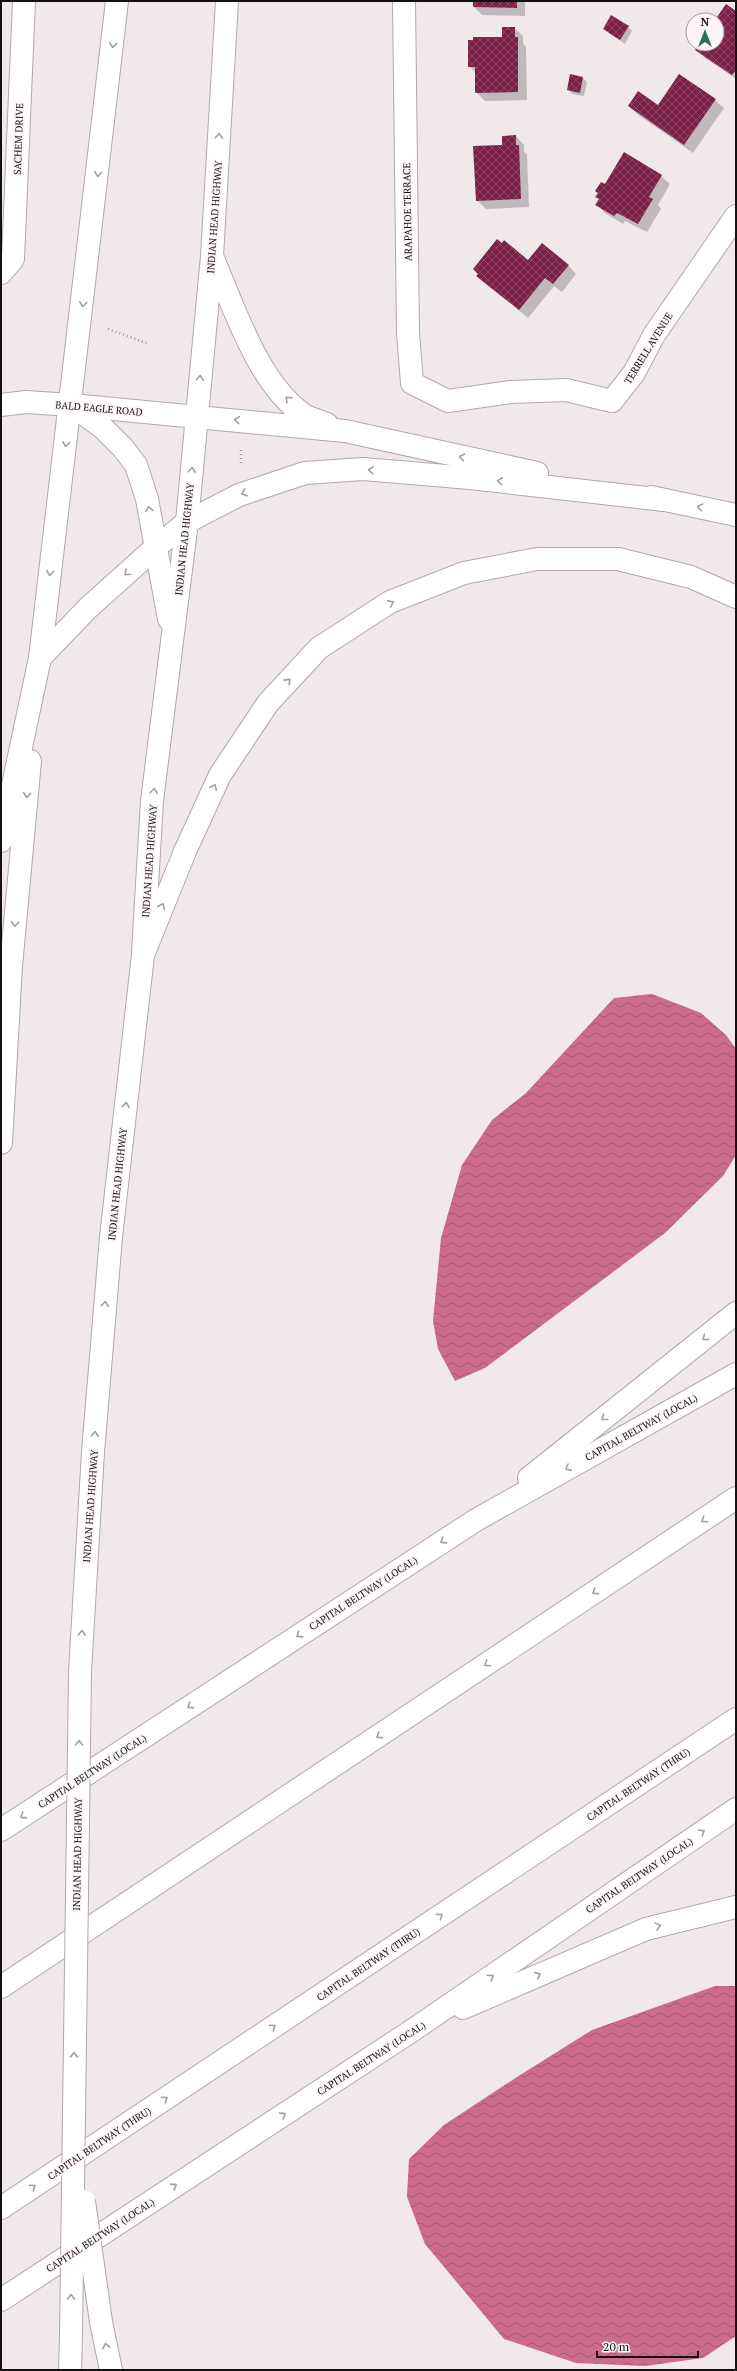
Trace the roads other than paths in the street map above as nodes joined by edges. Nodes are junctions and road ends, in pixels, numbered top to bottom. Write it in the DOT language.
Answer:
graph roads {
  1 [pos="24,1"];
  2 [pos="117,1"];
  3 [pos="227,1"];
  4 [pos="404,1"];
  5 [pos="736,216"];
  6 [pos="212,256"];
  7 [pos="1,274"];
  8 [pos="448,401"];
  9 [pos="1,405"];
  10 [pos="71,405"];
  11 [pos="197,416"];
  12 [pos="345,431"];
  13 [pos="664,500"];
  14 [pos="736,515"];
  15 [pos="187,522"];
  16 [pos="156,547"];
  17 [pos="736,597"];
  18 [pos="172,642"];
  19 [pos="40,658"];
  20 [pos="1,841"];
  21 [pos="143,955"];
  22 [pos="1,1143"];
  23 [pos="736,1313"];
  24 [pos="736,1374"];
  25 [pos="736,1498"];
  26 [pos="476,1520"];
  27 [pos="736,1719"];
  28 [pos="736,1808"];
  29 [pos="1,1830"];
  30 [pos="736,1907"];
  31 [pos="1,1987"];
  32 [pos="413,2030"];
  33 [pos="74,2078"];
  34 [pos="1,2208"];
  35 [pos="1,2300"];
  36 [pos="70,2370"];
  37 [pos="111,2370"];
  1 -- 7 [label="main road, SACHEM DRIVE"];
  2 -- 10 [label="main road, one-way"];
  6 -- 3 [label="main road, INDIAN HEAD HIGHWAY, one-way"];
  4 -- 8 [label="main road, ARAPAHOE TERRACE"];
  5 -- 8 [label="main road, TERRELL AVENUE"];
  11 -- 6 [label="main road, INDIAN HEAD HIGHWAY, one-way"];
  12 -- 6 [label="main road, one-way"];
  9 -- 10 [label="main road, BALD EAGLE ROAD"];
  10 -- 11 [label="main road, BALD EAGLE ROAD"];
  16 -- 10 [label="main road, one-way"];
  10 -- 19 [label="main road, one-way"];
  12 -- 11 [label="main road, BALD EAGLE ROAD, one-way"];
  15 -- 11 [label="main road, INDIAN HEAD HIGHWAY, one-way"];
  13 -- 12 [label="main road, one-way"];
  14 -- 13 [label="main road, one-way"];
  13 -- 15 [label="main road, one-way"];
  15 -- 16 [label="main road"];
  15 -- 18 [label="main road, INDIAN HEAD HIGHWAY"];
  16 -- 18 [label="main road"];
  16 -- 19 [label="main road, one-way"];
  21 -- 17 [label="main road, one-way"];
  21 -- 18 [label="main road, INDIAN HEAD HIGHWAY, one-way"];
  19 -- 20 [label="main road"];
  19 -- 22 [label="main road, one-way"];
  33 -- 21 [label="main road, INDIAN HEAD HIGHWAY, one-way, bridge"];
  23 -- 26 [label="main road, one-way"];
  24 -- 26 [label="main road, CAPITAL BELTWAY (LOCAL), one-way"];
  25 -- 31 [label="main road, one-way"];
  26 -- 29 [label="main road, CAPITAL BELTWAY (LOCAL), one-way"];
  34 -- 27 [label="main road, CAPITAL BELTWAY (THRU), one-way"];
  32 -- 28 [label="main road, CAPITAL BELTWAY (LOCAL), one-way"];
  32 -- 30 [label="main road, one-way"];
  35 -- 32 [label="main road, CAPITAL BELTWAY (LOCAL), one-way"];
  36 -- 33 [label="main road, INDIAN HEAD HIGHWAY, one-way, bridge"];
  37 -- 33 [label="main road, one-way, bridge"];
}
